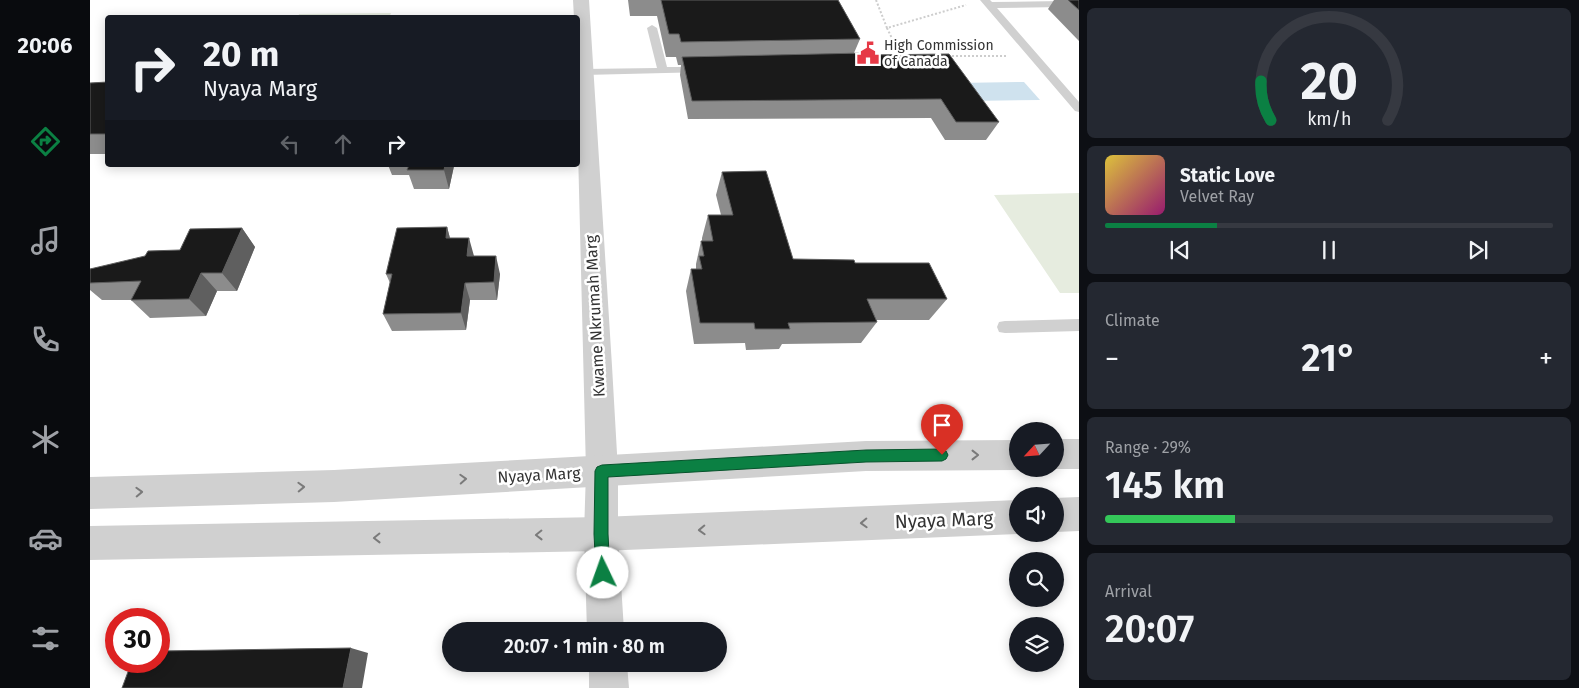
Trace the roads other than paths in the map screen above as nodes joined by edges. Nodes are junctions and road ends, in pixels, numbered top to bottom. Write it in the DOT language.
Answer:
graph roads {
  1 [pos="581,0"];
  2 [pos="987,2"];
  3 [pos="1079,9"];
  4 [pos="652,28"];
  5 [pos="712,70"];
  6 [pos="663,71"];
  7 [pos="584,72"];
  8 [pos="1079,109"];
  9 [pos="1079,325"];
  10 [pos="1005,327"];
  11 [pos="1064,454"];
  12 [pos="1079,454"];
  13 [pos="1009,455"];
  14 [pos="602,471"];
  15 [pos="90,493"];
  16 [pos="1079,514"];
  17 [pos="1064,515"];
  18 [pos="1009,517"];
  19 [pos="601,534"];
  20 [pos="90,543"];
  21 [pos="606,622"];
  22 [pos="608,672"];
  23 [pos="609,688"];
  1 -- 7 [label="street, Kwame Nkrumah Marg"];
  2 -- 3 [label="lane"];
  2 -- 8 [label="lane"];
  4 -- 6 [label="lane"];
  5 -- 6 [label="lane"];
  6 -- 7 [label="lane"];
  7 -- 14 [label="street, Kwame Nkrumah Marg"];
  9 -- 10 [label="lane"];
  11 -- 12 [label="street"];
  14 -- 13 [label="street, Nyaya Marg, one-way"];
  15 -- 14 [label="street, Nyaya Marg, one-way"];
  14 -- 19 [label="street, Kwame Nkrumah Marg"];
  16 -- 17 [label="street"];
  18 -- 19 [label="street, Nyaya Marg, one-way"];
  19 -- 20 [label="street, Nyaya Marg, one-way"];
  19 -- 21 [label="street, Kwame Nkrumah Marg"];
  22 -- 23 [label="street"];
}
